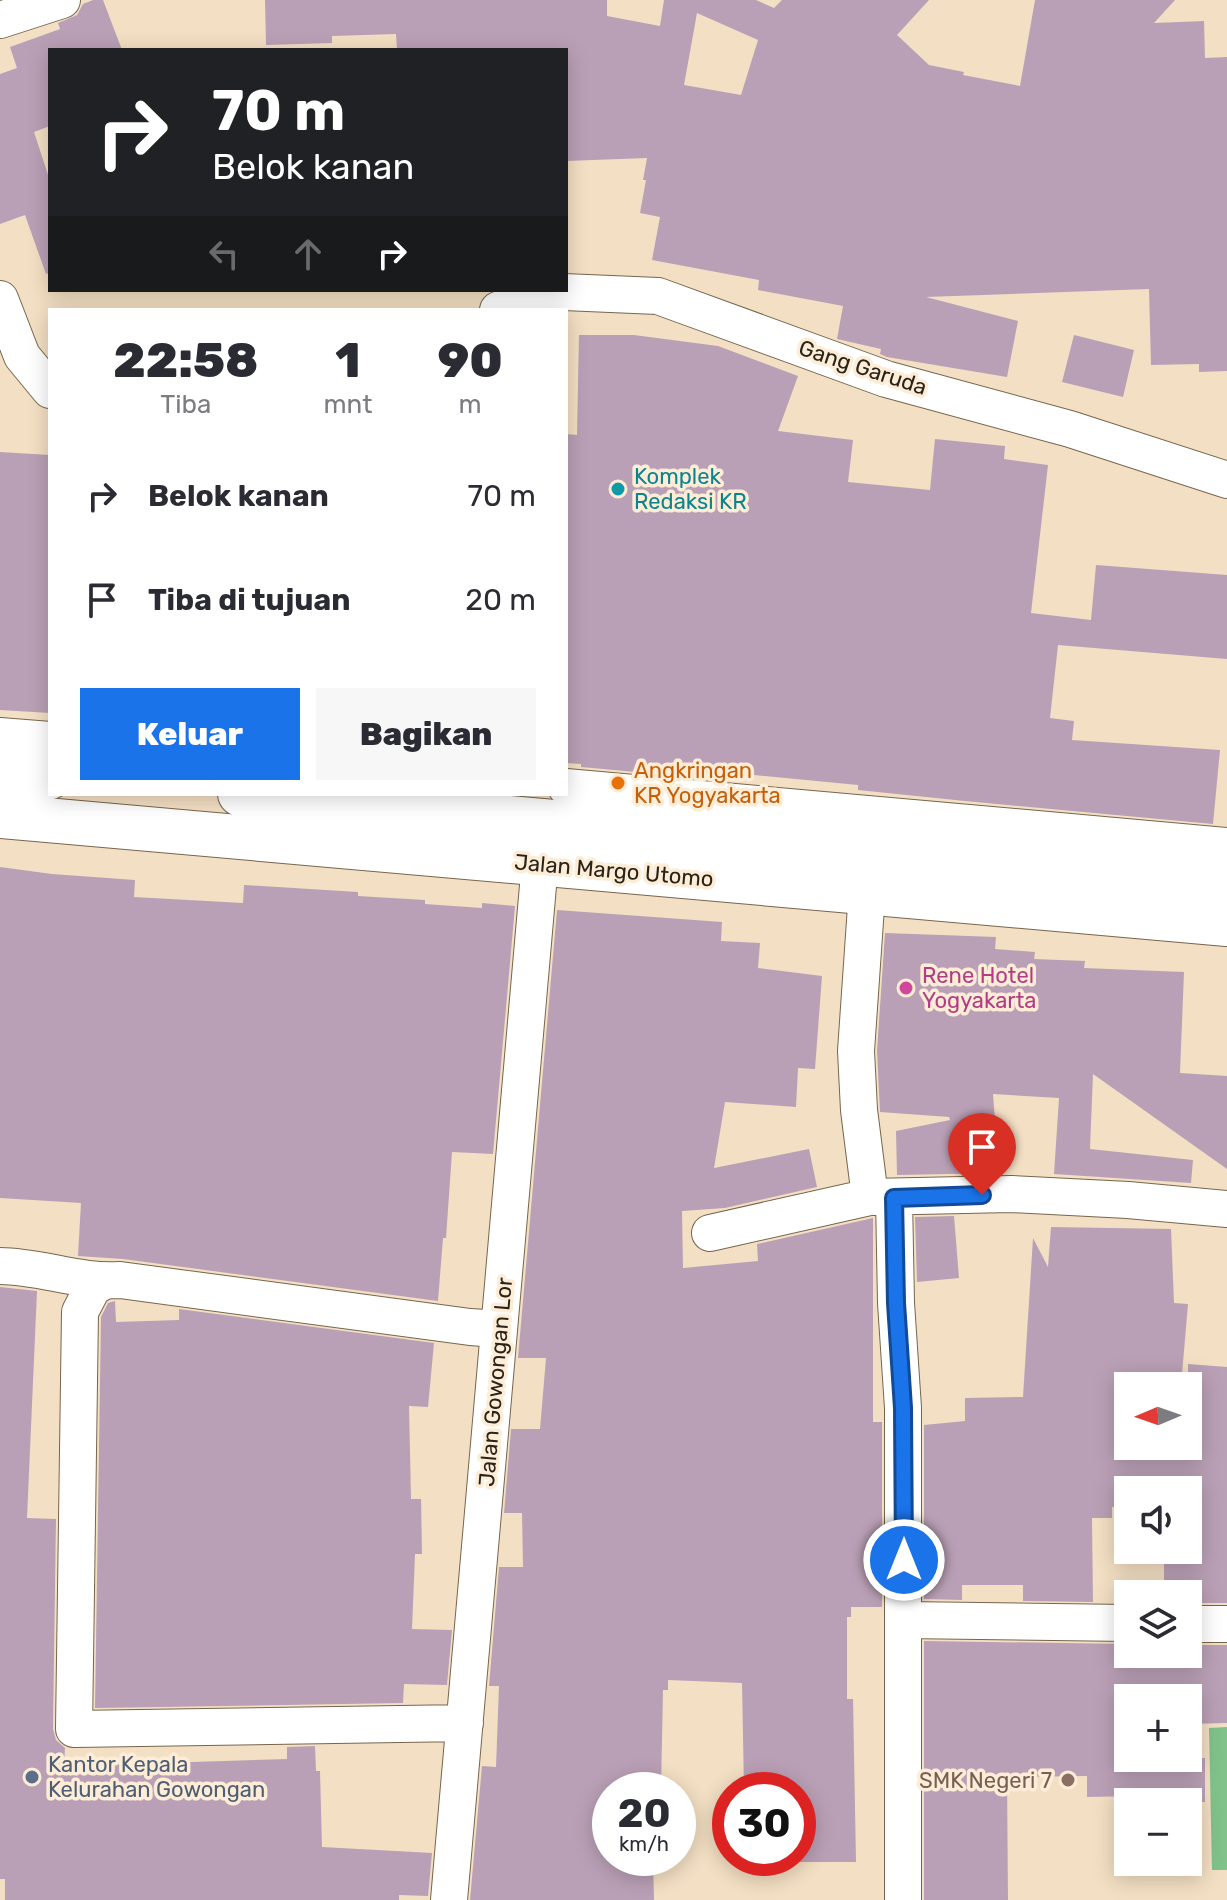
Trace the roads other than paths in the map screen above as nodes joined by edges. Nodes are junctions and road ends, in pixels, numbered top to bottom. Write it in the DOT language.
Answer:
graph roads {
  1 [pos="62,0"];
  2 [pos="0,20"];
  3 [pos="538,292"];
  4 [pos="564,292"];
  5 [pos="0,299"];
  6 [pos="502,308"];
  7 [pos="48,388"];
  8 [pos="1227,480"];
  9 [pos="0,736"];
  10 [pos="48,765"];
  11 [pos="0,773"];
  12 [pos="261,796"];
  13 [pos="220,815"];
  14 [pos="21,818"];
  15 [pos="550,824"];
  16 [pos="1227,846"];
  17 [pos="792,864"];
  18 [pos="960,880"];
  19 [pos="1227,882"];
  20 [pos="867,892"];
  21 [pos="1125,894"];
  22 [pos="1227,924"];
  23 [pos="882,1197"];
  24 [pos="1227,1209"];
  25 [pos="710,1233"];
  26 [pos="0,1266"];
  27 [pos="105,1281"];
  28 [pos="499,1329"];
  29 [pos="904,1620"];
  30 [pos="1114,1623"];
  31 [pos="1202,1624"];
  32 [pos="1227,1624"];
  33 [pos="465,1723"];
  34 [pos="449,1900"];
  35 [pos="903,1900"];
  1 -- 2 [label="street"];
  3 -- 6 [label="street, Gang Garuda"];
  4 -- 8 [label="street, Gang Garuda"];
  5 -- 7 [label="street"];
  9 -- 10 [label="street"];
  10 -- 11 [label="main road"];
  10 -- 14 [label="main road"];
  12 -- 15 [label="main road, Jalan Margo Utomo"];
  13 -- 14 [label="main road, Jalan Margo Utomo"];
  13 -- 15 [label="main road, Jalan Margo Utomo"];
  15 -- 16 [label="street"];
  15 -- 17 [label="main road, Jalan Margo Utomo"];
  15 -- 28 [label="street, Jalan Gowongan Lor"];
  17 -- 18 [label="main road, Jalan Margo Utomo"];
  17 -- 20 [label="main road, Jalan Margo Utomo"];
  18 -- 20 [label="main road, Jalan Margo Utomo"];
  18 -- 21 [label="main road, Jalan Margo Utomo"];
  19 -- 21 [label="main road, Jalan Margo Utomo"];
  20 -- 23 [label="street"];
  21 -- 22 [label="main road, Jalan Margo Utomo"];
  23 -- 24 [label="street"];
  23 -- 25 [label="street"];
  23 -- 29 [label="street"];
  26 -- 27 [label="street"];
  27 -- 28 [label="street"];
  27 -- 33 [label="street"];
  28 -- 33 [label="street, Jalan Gowongan Lor"];
  29 -- 30 [label="street"];
  29 -- 35 [label="street"];
  31 -- 32 [label="street"];
  33 -- 34 [label="street, Jalan Gowongan Lor"];
}
